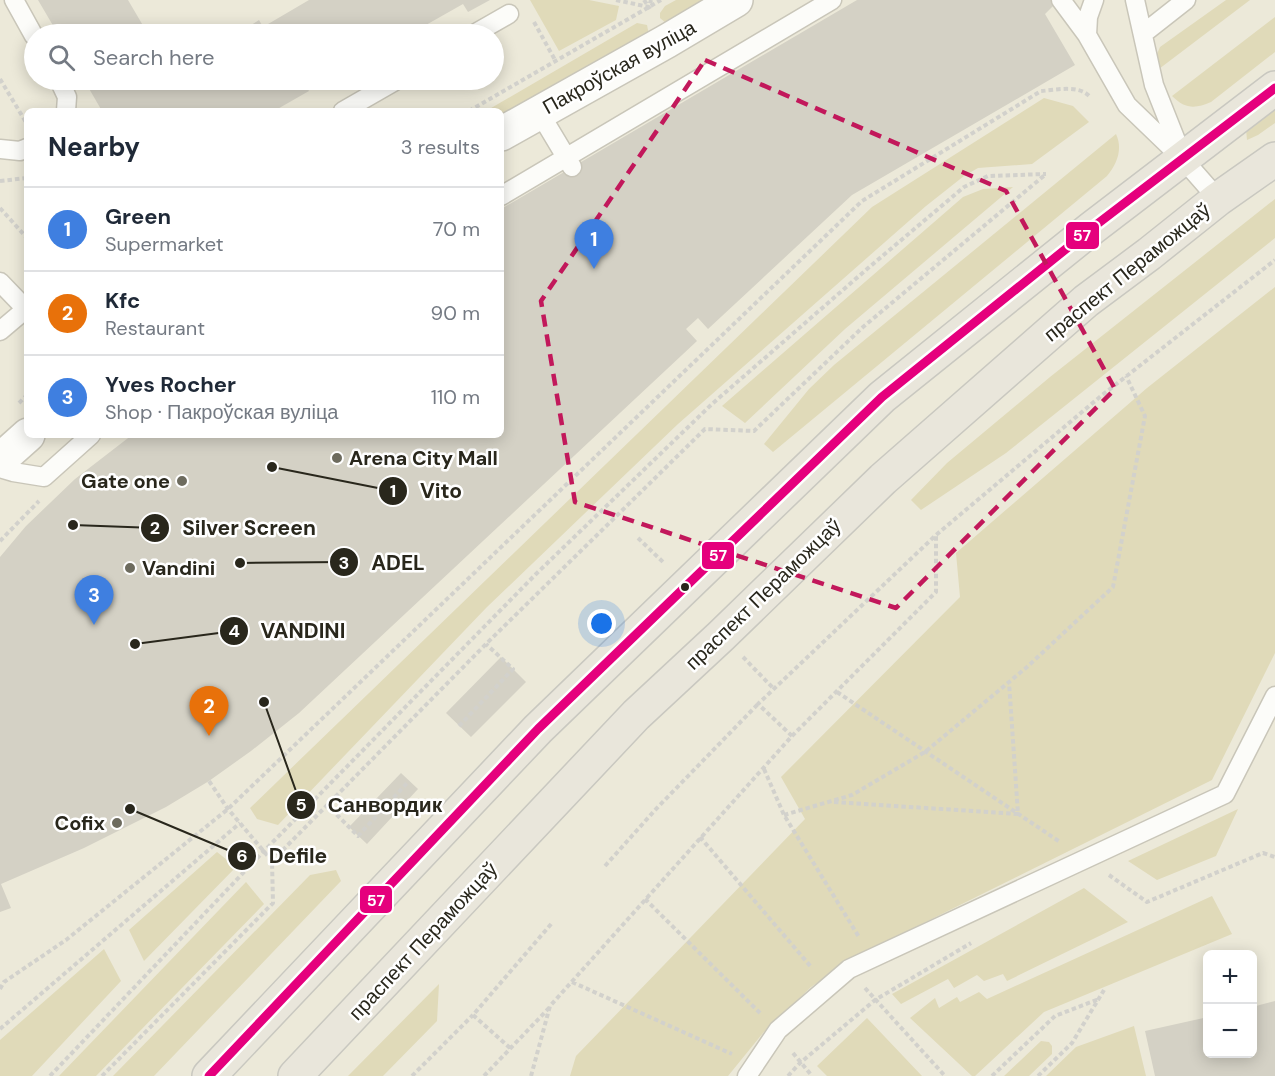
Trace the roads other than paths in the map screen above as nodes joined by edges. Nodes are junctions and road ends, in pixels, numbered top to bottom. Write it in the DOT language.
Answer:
graph roads {
  1 [pos="14,0"];
  2 [pos="736,0"];
  3 [pos="832,0"];
  4 [pos="1061,0"];
  5 [pos="1094,0"];
  6 [pos="1135,0"];
  7 [pos="1185,0"];
  8 [pos="509,14"];
  9 [pos="27,24"];
  10 [pos="492,24"];
  11 [pos="1144,33"];
  12 [pos="1087,35"];
  13 [pos="1275,88"];
  14 [pos="64,90"];
  15 [pos="381,90"];
  16 [pos="66,108"];
  17 [pos="352,108"];
  18 [pos="539,112"];
  19 [pos="504,132"];
  20 [pos="0,149"];
  21 [pos="24,149"];
  22 [pos="1182,158"];
  23 [pos="1275,159"];
  24 [pos="570,162"];
  25 [pos="504,195"];
  26 [pos="1218,199"];
  27 [pos="0,282"];
  28 [pos="24,307"];
  29 [pos="24,311"];
  30 [pos="0,331"];
  31 [pos="25,438"];
  32 [pos="88,438"];
  33 [pos="0,460"];
  34 [pos="0,468"];
  35 [pos="1275,696"];
  36 [pos="751,1070"];
  37 [pos="209,1076"];
  38 [pos="295,1076"];
  1 -- 9 [label="lane"];
  2 -- 18 [label="street, Пакроўская вуліца"];
  3 -- 24 [label="lane"];
  4 -- 12 [label="lane"];
  5 -- 12 [label="lane"];
  6 -- 11 [label="lane"];
  7 -- 11 [label="lane"];
  8 -- 10 [label="lane"];
  11 -- 22 [label="lane"];
  12 -- 22 [label="lane"];
  13 -- 22 [label="main road"];
  14 -- 16 [label="lane"];
  15 -- 17 [label="lane"];
  18 -- 19 [label="street, Пакроўская вуліца"];
  18 -- 24 [label="lane"];
  20 -- 21 [label="lane"];
  22 -- 26 [label="lane"];
  22 -- 37 [label="main road"];
  23 -- 26 [label="main road, праспект Пераможцаў"];
  24 -- 25 [label="lane"];
  26 -- 38 [label="main road, праспект Пераможцаў"];
  27 -- 28 [label="lane"];
  29 -- 30 [label="lane"];
  31 -- 33 [label="street"];
  32 -- 34 [label="lane"];
  35 -- 36 [label="lane"];
}
